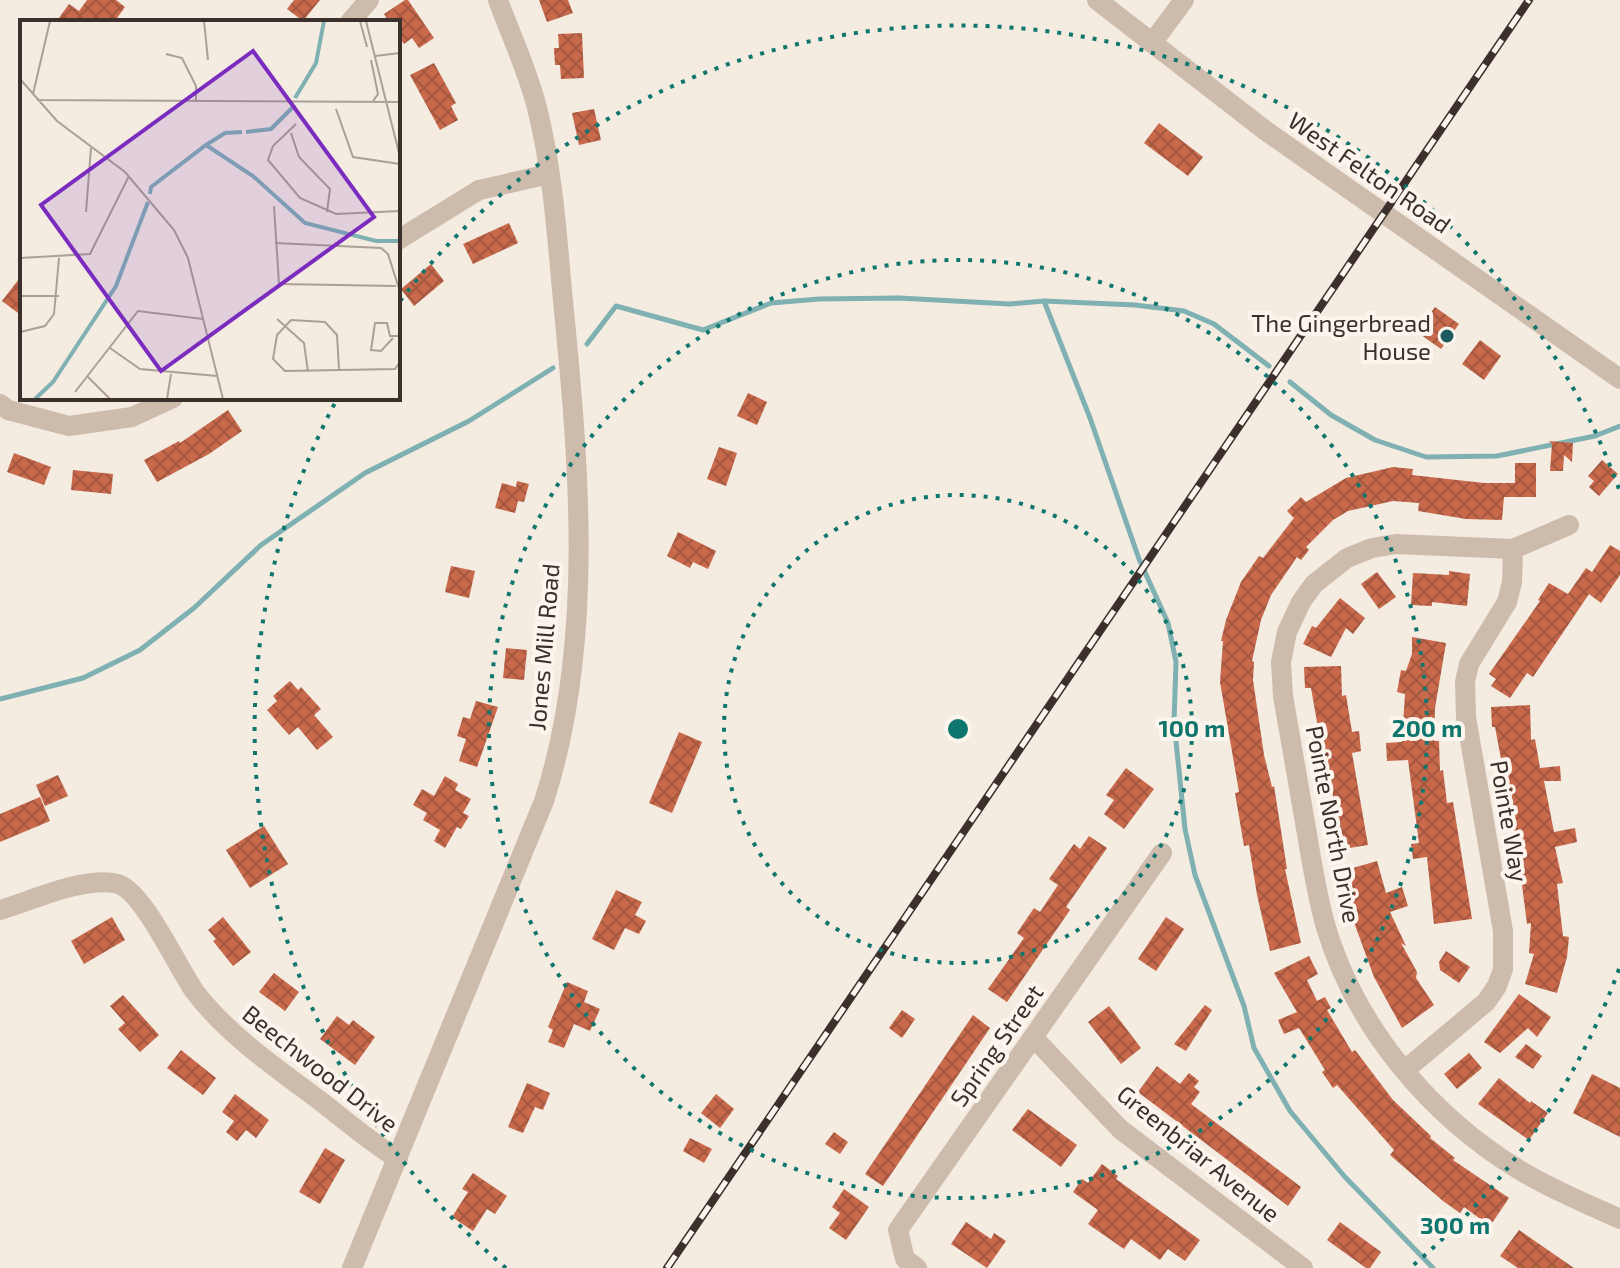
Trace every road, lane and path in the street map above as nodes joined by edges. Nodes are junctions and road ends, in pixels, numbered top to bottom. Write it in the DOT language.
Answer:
graph roads {
  1 [pos="369,0"];
  2 [pos="498,0"];
  3 [pos="1097,0"];
  4 [pos="1184,0"];
  5 [pos="352,20"];
  6 [pos="1152,43"];
  7 [pos="549,174"];
  8 [pos="400,239"];
  9 [pos="1620,379"];
  10 [pos="169,400"];
  11 [pos="0,404"];
  12 [pos="1569,525"];
  13 [pos="1513,549"];
  14 [pos="1162,853"];
  15 [pos="0,910"];
  16 [pos="1034,1038"];
  17 [pos="1405,1070"];
  18 [pos="398,1159"];
  19 [pos="1620,1219"];
  20 [pos="352,1268"];
  21 [pos="917,1268"];
  22 [pos="1303,1268"];
  1 -- 5 [label="street"];
  2 -- 7 [label="street, Jones Mill Road"];
  3 -- 6 [label="street, West Felton Road"];
  4 -- 6 [label="street"];
  6 -- 9 [label="street, West Felton Road"];
  7 -- 8 [label="street"];
  7 -- 18 [label="street, Jones Mill Road"];
  10 -- 11 [label="street"];
  12 -- 13 [label="street, Pointe North Drive"];
  13 -- 17 [label="street, Pointe Way"];
  13 -- 17 [label="street, Pointe North Drive"];
  14 -- 16 [label="street, Spring Street"];
  15 -- 18 [label="street, Beechwood Drive"];
  16 -- 21 [label="street, Spring Street"];
  16 -- 22 [label="street, Greenbriar Avenue"];
  17 -- 19 [label="street, Pointe North Drive"];
  18 -- 20 [label="street, Jones Mill Road"];
}
